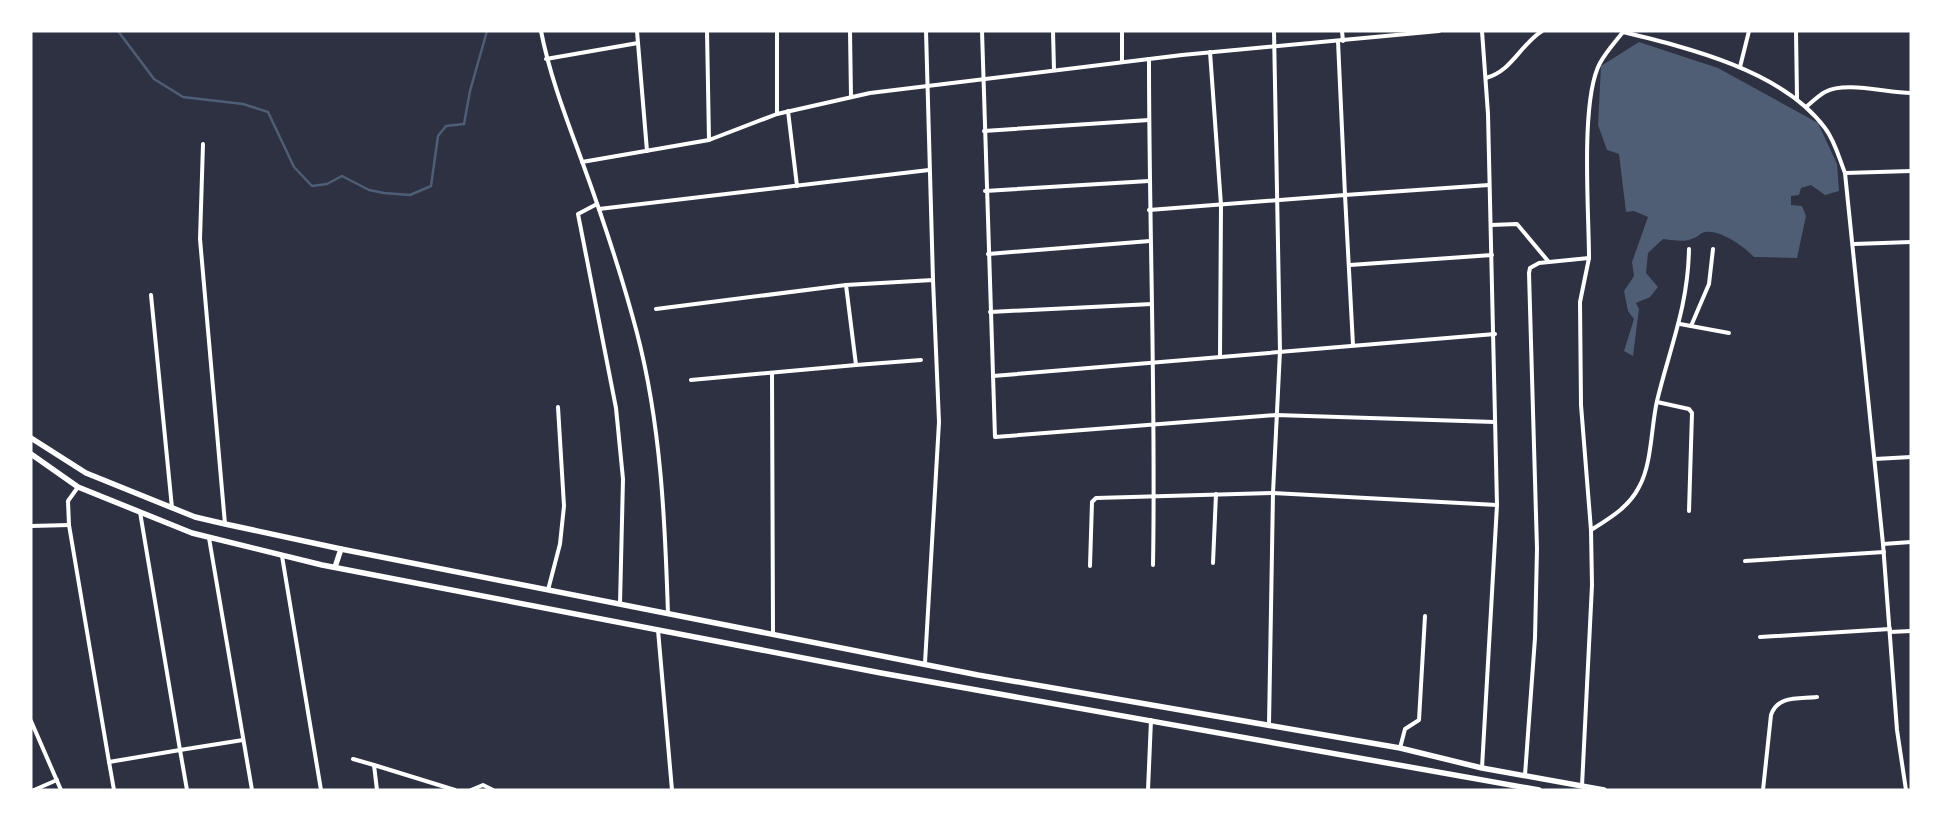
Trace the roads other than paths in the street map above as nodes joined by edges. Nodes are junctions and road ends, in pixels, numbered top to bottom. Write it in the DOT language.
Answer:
graph roads {
  1 [pos="541,31"];
  2 [pos="637,31"];
  3 [pos="707,31"];
  4 [pos="777,31"];
  5 [pos="850,31"];
  6 [pos="926,31"];
  7 [pos="982,31"];
  8 [pos="1052,31"];
  9 [pos="1122,31"];
  10 [pos="1274,31"];
  11 [pos="1342,31"];
  12 [pos="1439,31"];
  13 [pos="1482,31"];
  14 [pos="1542,31"];
  15 [pos="1645,31"];
  16 [pos="1749,31"];
  17 [pos="1796,31"];
  18 [pos="1621,32"];
  19 [pos="1401,33"];
  20 [pos="1645,37"];
  21 [pos="1340,41"];
  22 [pos="638,43"];
  23 [pos="1273,48"];
  24 [pos="1210,52"];
  25 [pos="546,59"];
  26 [pos="1149,59"];
  27 [pos="1122,62"];
  28 [pos="1740,67"];
  29 [pos="1054,70"];
  30 [pos="982,78"];
  31 [pos="1486,78"];
  32 [pos="926,86"];
  33 [pos="1911,93"];
  34 [pos="851,96"];
  35 [pos="1797,98"];
  36 [pos="1806,107"];
  37 [pos="788,111"];
  38 [pos="777,114"];
  39 [pos="1149,120"];
  40 [pos="984,131"];
  41 [pos="709,140"];
  42 [pos="202,144"];
  43 [pos="647,151"];
  44 [pos="582,162"];
  45 [pos="929,170"];
  46 [pos="1911,171"];
  47 [pos="1845,173"];
  48 [pos="1149,180"];
  49 [pos="1489,185"];
  50 [pos="797,186"];
  51 [pos="986,191"];
  52 [pos="1346,195"];
  53 [pos="1276,202"];
  54 [pos="1221,205"];
  55 [pos="598,207"];
  56 [pos="1149,210"];
  57 [pos="1490,225"];
  58 [pos="1150,241"];
  59 [pos="1911,242"];
  60 [pos="1854,244"];
  61 [pos="1690,249"];
  62 [pos="1713,249"];
  63 [pos="988,254"];
  64 [pos="1492,256"];
  65 [pos="1589,258"];
  66 [pos="1548,261"];
  67 [pos="1350,265"];
  68 [pos="933,280"];
  69 [pos="846,285"];
  70 [pos="151,295"];
  71 [pos="1152,304"];
  72 [pos="656,309"];
  73 [pos="990,312"];
  74 [pos="1680,324"];
  75 [pos="1691,326"];
  76 [pos="1729,333"];
  77 [pos="1495,334"];
  78 [pos="1353,345"];
  79 [pos="1280,351"];
  80 [pos="1220,355"];
  81 [pos="921,360"];
  82 [pos="1153,362"];
  83 [pos="856,365"];
  84 [pos="772,373"];
  85 [pos="993,376"];
  86 [pos="692,380"];
  87 [pos="1657,402"];
  88 [pos="558,407"];
  89 [pos="1276,415"];
  90 [pos="1495,422"];
  91 [pos="1152,425"];
  92 [pos="31,438"];
  93 [pos="31,454"];
  94 [pos="1911,457"];
  95 [pos="1874,459"];
  96 [pos="78,487"];
  97 [pos="1274,493"];
  98 [pos="1216,494"];
  99 [pos="1154,496"];
  100 [pos="1497,505"];
  101 [pos="172,508"];
  102 [pos="140,512"];
  103 [pos="1689,512"];
  104 [pos="225,524"];
  105 [pos="68,525"];
  106 [pos="31,526"];
  107 [pos="1591,530"];
  108 [pos="209,538"];
  109 [pos="1911,542"];
  110 [pos="1883,544"];
  111 [pos="341,550"];
  112 [pos="1884,552"];
  113 [pos="282,556"];
  114 [pos="1745,561"];
  115 [pos="1213,563"];
  116 [pos="1090,566"];
  117 [pos="1153,566"];
  118 [pos="335,567"];
  119 [pos="548,590"];
  120 [pos="620,604"];
  121 [pos="668,614"];
  122 [pos="1425,616"];
  123 [pos="658,629"];
  124 [pos="1890,631"];
  125 [pos="1911,631"];
  126 [pos="773,634"];
  127 [pos="1760,637"];
  128 [pos="924,663"];
  129 [pos="1817,697"];
  130 [pos="1151,720"];
  131 [pos="31,721"];
  132 [pos="1269,725"];
  133 [pos="37,734"];
  134 [pos="31,736"];
  135 [pos="243,740"];
  136 [pos="1400,748"];
  137 [pos="180,750"];
  138 [pos="353,759"];
  139 [pos="109,762"];
  140 [pos="374,765"];
  141 [pos="1482,768"];
  142 [pos="1525,775"];
  143 [pos="57,780"];
  144 [pos="1582,786"];
  145 [pos="34,790"];
  146 [pos="61,790"];
  147 [pos="114,790"];
  148 [pos="186,790"];
  149 [pos="252,790"];
  150 [pos="321,790"];
  151 [pos="377,790"];
  152 [pos="455,790"];
  153 [pos="471,790"];
  154 [pos="493,790"];
  155 [pos="672,790"];
  156 [pos="1148,790"];
  157 [pos="1539,790"];
  158 [pos="1604,790"];
  159 [pos="1763,790"];
  160 [pos="1906,790"];
  1 -- 25 [label="street"];
  2 -- 22 [label="street"];
  3 -- 41 [label="street"];
  4 -- 38 [label="street"];
  5 -- 34 [label="street"];
  6 -- 32 [label="street"];
  7 -- 30 [label="street"];
  8 -- 29 [label="street"];
  9 -- 27 [label="street"];
  10 -- 23 [label="street"];
  11 -- 21 [label="street"];
  12 -- 19 [label="street"];
  13 -- 31 [label="street"];
  14 -- 31 [label="street"];
  15 -- 20 [label="street"];
  16 -- 28 [label="street"];
  17 -- 35 [label="street"];
  18 -- 20 [label="street"];
  18 -- 65 [label="street"];
  19 -- 21 [label="street"];
  20 -- 28 [label="street"];
  21 -- 23 [label="street"];
  21 -- 52 [label="street"];
  22 -- 25 [label="street"];
  22 -- 43 [label="street"];
  23 -- 24 [label="street"];
  23 -- 53 [label="street"];
  24 -- 26 [label="street"];
  24 -- 54 [label="street"];
  25 -- 44 [label="street"];
  26 -- 27 [label="street"];
  26 -- 39 [label="street"];
  27 -- 29 [label="street"];
  28 -- 35 [label="street"];
  29 -- 30 [label="street"];
  30 -- 32 [label="street"];
  30 -- 40 [label="street"];
  31 -- 49 [label="street"];
  32 -- 34 [label="street"];
  32 -- 45 [label="street"];
  33 -- 36 [label="street"];
  34 -- 37 [label="street"];
  35 -- 36 [label="street"];
  36 -- 47 [label="street"];
  37 -- 38 [label="street"];
  37 -- 50 [label="street"];
  38 -- 41 [label="street"];
  39 -- 40 [label="street"];
  39 -- 48 [label="street"];
  40 -- 51 [label="street"];
  41 -- 43 [label="street"];
  42 -- 104 [label="street"];
  43 -- 44 [label="street"];
  44 -- 55 [label="street"];
  45 -- 50 [label="street"];
  45 -- 68 [label="street"];
  46 -- 47 [label="street"];
  47 -- 60 [label="street"];
  48 -- 51 [label="street"];
  48 -- 56 [label="street"];
  49 -- 52 [label="street"];
  49 -- 57 [label="street"];
  50 -- 55 [label="street"];
  51 -- 63 [label="street"];
  52 -- 53 [label="street"];
  52 -- 67 [label="street"];
  53 -- 54 [label="street"];
  53 -- 79 [label="street"];
  54 -- 56 [label="street"];
  54 -- 80 [label="street"];
  55 -- 120 [label="street"];
  55 -- 121 [label="street"];
  56 -- 58 [label="street"];
  57 -- 64 [label="street"];
  57 -- 66 [label="street"];
  58 -- 63 [label="street"];
  58 -- 71 [label="street"];
  59 -- 60 [label="street"];
  60 -- 95 [label="street"];
  61 -- 74 [label="street"];
  62 -- 75 [label="street"];
  63 -- 73 [label="street"];
  64 -- 67 [label="street"];
  64 -- 77 [label="street"];
  65 -- 66 [label="street"];
  65 -- 107 [label="street"];
  66 -- 142 [label="street"];
  67 -- 78 [label="street"];
  68 -- 69 [label="street"];
  68 -- 128 [label="street"];
  69 -- 72 [label="street"];
  69 -- 83 [label="street"];
  70 -- 101 [label="street"];
  71 -- 73 [label="street"];
  71 -- 82 [label="street"];
  73 -- 85 [label="street"];
  74 -- 75 [label="street"];
  74 -- 87 [label="street"];
  75 -- 76 [label="street"];
  77 -- 78 [label="street"];
  77 -- 90 [label="street"];
  78 -- 79 [label="street"];
  79 -- 80 [label="street"];
  79 -- 89 [label="street"];
  80 -- 82 [label="street"];
  81 -- 83 [label="street"];
  82 -- 85 [label="street"];
  82 -- 91 [label="street"];
  83 -- 84 [label="street"];
  84 -- 86 [label="street"];
  84 -- 126 [label="street"];
  85 -- 91 [label="street"];
  87 -- 103 [label="street"];
  87 -- 107 [label="street"];
  88 -- 119 [label="street"];
  89 -- 90 [label="street"];
  89 -- 91 [label="street"];
  89 -- 97 [label="street"];
  90 -- 100 [label="street"];
  91 -- 99 [label="street"];
  92 -- 101 [label="main road"];
  93 -- 96 [label="main road"];
  94 -- 95 [label="street"];
  95 -- 110 [label="street"];
  96 -- 102 [label="main road"];
  96 -- 105 [label="street"];
  97 -- 98 [label="street"];
  97 -- 100 [label="street"];
  97 -- 132 [label="street"];
  98 -- 99 [label="street"];
  98 -- 115 [label="street"];
  99 -- 116 [label="street"];
  99 -- 117 [label="street"];
  100 -- 141 [label="street"];
  101 -- 104 [label="main road"];
  102 -- 108 [label="main road"];
  102 -- 137 [label="street"];
  104 -- 111 [label="main road"];
  105 -- 106 [label="street"];
  105 -- 139 [label="street"];
  107 -- 144 [label="street"];
  108 -- 113 [label="main road"];
  108 -- 135 [label="street"];
  109 -- 110 [label="street"];
  110 -- 112 [label="street"];
  111 -- 118 [label="main road"];
  111 -- 119 [label="main road"];
  112 -- 114 [label="street"];
  112 -- 124 [label="street"];
  113 -- 118 [label="main road"];
  113 -- 150 [label="street"];
  118 -- 123 [label="main road"];
  119 -- 120 [label="main road"];
  120 -- 121 [label="main road"];
  121 -- 126 [label="main road"];
  122 -- 136 [label="street"];
  123 -- 130 [label="main road"];
  123 -- 155 [label="street"];
  124 -- 125 [label="street"];
  124 -- 127 [label="street"];
  124 -- 160 [label="street"];
  126 -- 128 [label="main road"];
  128 -- 132 [label="main road"];
  129 -- 159 [label="street"];
  130 -- 156 [label="street"];
  130 -- 157 [label="main road"];
  131 -- 133 [label="street"];
  132 -- 136 [label="main road"];
  133 -- 134 [label="street"];
  133 -- 143 [label="street"];
  135 -- 137 [label="street"];
  135 -- 149 [label="street"];
  136 -- 141 [label="main road"];
  137 -- 139 [label="street"];
  137 -- 148 [label="street"];
  138 -- 140 [label="street"];
  139 -- 147 [label="street"];
  140 -- 151 [label="street"];
  140 -- 152 [label="street"];
  141 -- 142 [label="main road"];
  142 -- 144 [label="main road"];
  143 -- 145 [label="street"];
  143 -- 146 [label="street"];
  144 -- 158 [label="main road"];
  153 -- 154 [label="street"];
}
